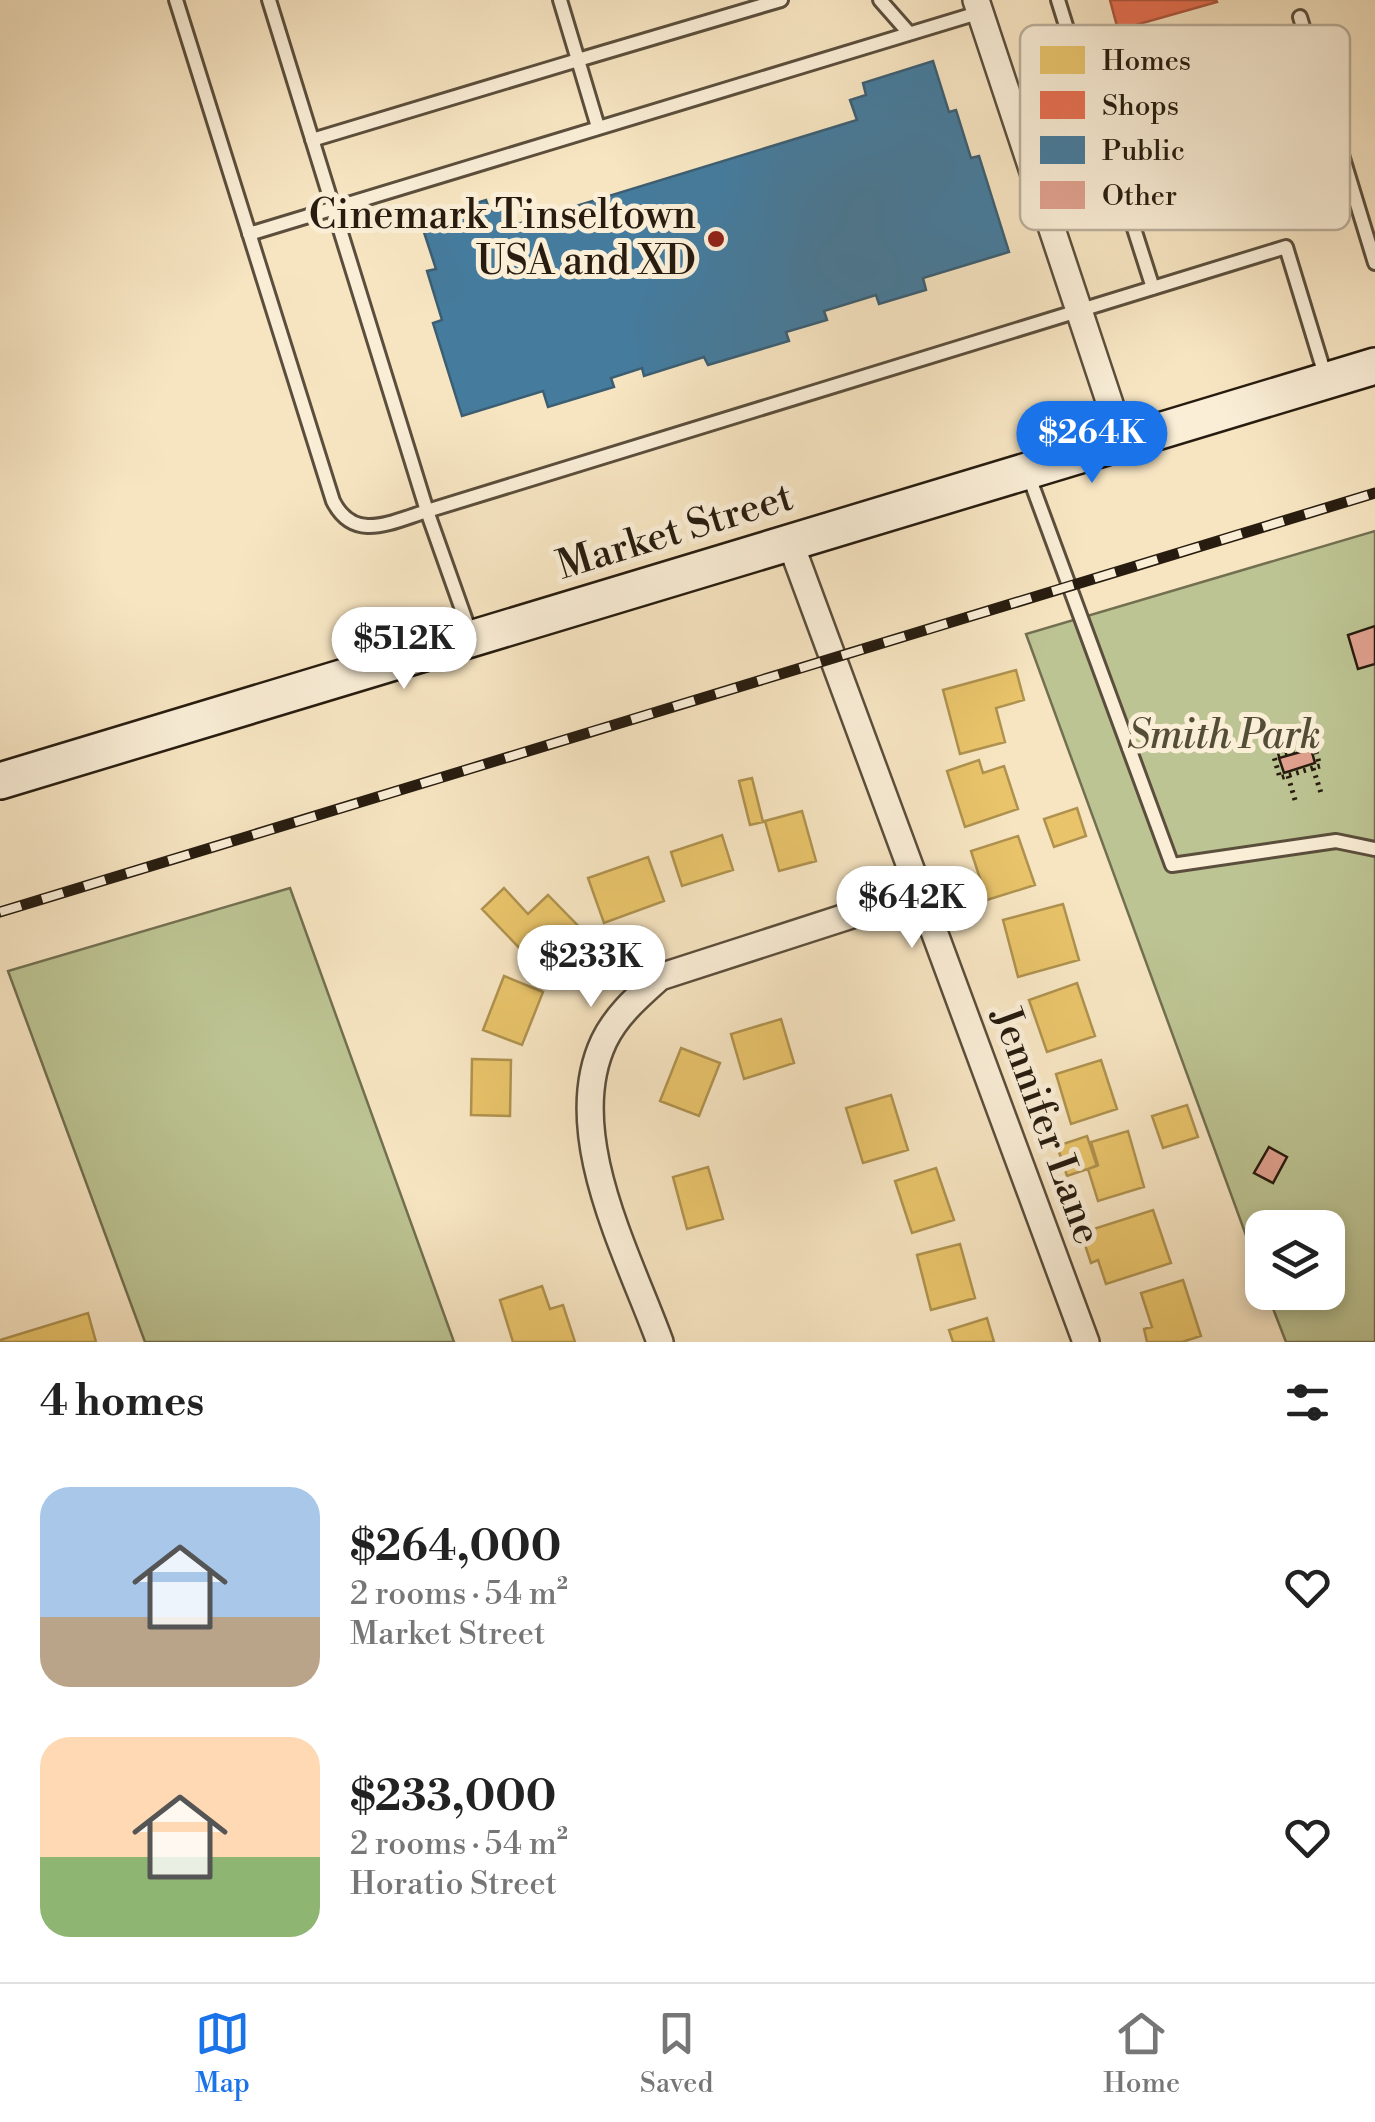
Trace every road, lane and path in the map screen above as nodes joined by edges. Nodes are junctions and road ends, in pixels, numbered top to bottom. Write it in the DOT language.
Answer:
graph roads {
  1 [pos="176,0"];
  2 [pos="269,0"];
  3 [pos="560,0"];
  4 [pos="781,0"];
  5 [pos="880,0"];
  6 [pos="1058,0"];
  7 [pos="978,6"];
  8 [pos="1300,17"];
  9 [pos="1066,25"];
  10 [pos="1303,25"];
  11 [pos="910,33"];
  12 [pos="578,60"];
  13 [pos="1020,110"];
  14 [pos="1014,112"];
  15 [pos="598,128"];
  16 [pos="1020,131"];
  17 [pos="312,140"];
  18 [pos="1350,174"];
  19 [pos="333,207"];
  20 [pos="1052,230"];
  21 [pos="1134,230"];
  22 [pos="249,234"];
  23 [pos="1372,243"];
  24 [pos="1375,263"];
  25 [pos="1153,288"];
  26 [pos="1079,312"];
  27 [pos="1375,366"];
  28 [pos="1326,380"];
  29 [pos="1123,442"];
  30 [pos="1027,471"];
  31 [pos="427,511"];
  32 [pos="790,542"];
  33 [pos="472,638"];
  34 [pos="1314,768"];
  35 [pos="1288,776"];
  36 [pos="0,781"];
  37 [pos="1321,792"];
  38 [pos="1296,800"];
  39 [pos="1375,848"];
  40 [pos="920,892"];
  41 [pos="660,1342"];
  42 [pos="1086,1342"];
  1 -- 22 [label="lane"];
  2 -- 17 [label="lane"];
  3 -- 12 [label="lane"];
  4 -- 12 [label="lane"];
  5 -- 11 [label="lane"];
  6 -- 9 [label="lane"];
  7 -- 11 [label="lane"];
  7 -- 14 [label="street"];
  8 -- 10 [label="lane"];
  11 -- 15 [label="lane"];
  12 -- 15 [label="lane"];
  12 -- 17 [label="lane"];
  13 -- 14 [label="lane"];
  14 -- 16 [label="street"];
  15 -- 19 [label="lane"];
  17 -- 19 [label="lane"];
  18 -- 23 [label="lane"];
  19 -- 22 [label="lane"];
  19 -- 31 [label="lane"];
  20 -- 26 [label="street"];
  21 -- 25 [label="lane"];
  22 -- 31 [label="lane"];
  23 -- 24 [label="lane"];
  25 -- 26 [label="lane"];
  25 -- 28 [label="lane"];
  26 -- 29 [label="street"];
  26 -- 31 [label="lane"];
  27 -- 28 [label="main road, Market Street"];
  28 -- 29 [label="main road, Market Street"];
  29 -- 30 [label="main road, Market Street"];
  30 -- 32 [label="main road, Market Street"];
  30 -- 39 [label="lane"];
  31 -- 33 [label="lane"];
  32 -- 33 [label="main road, Market Street"];
  32 -- 40 [label="street, Jennifer Lane"];
  33 -- 36 [label="main road, Market Street"];
  34 -- 35 [label="path"];
  34 -- 35 [label="path"];
  34 -- 37 [label="path"];
  35 -- 38 [label="path"];
  40 -- 41 [label="street"];
  40 -- 42 [label="street, Jennifer Lane"];
}
